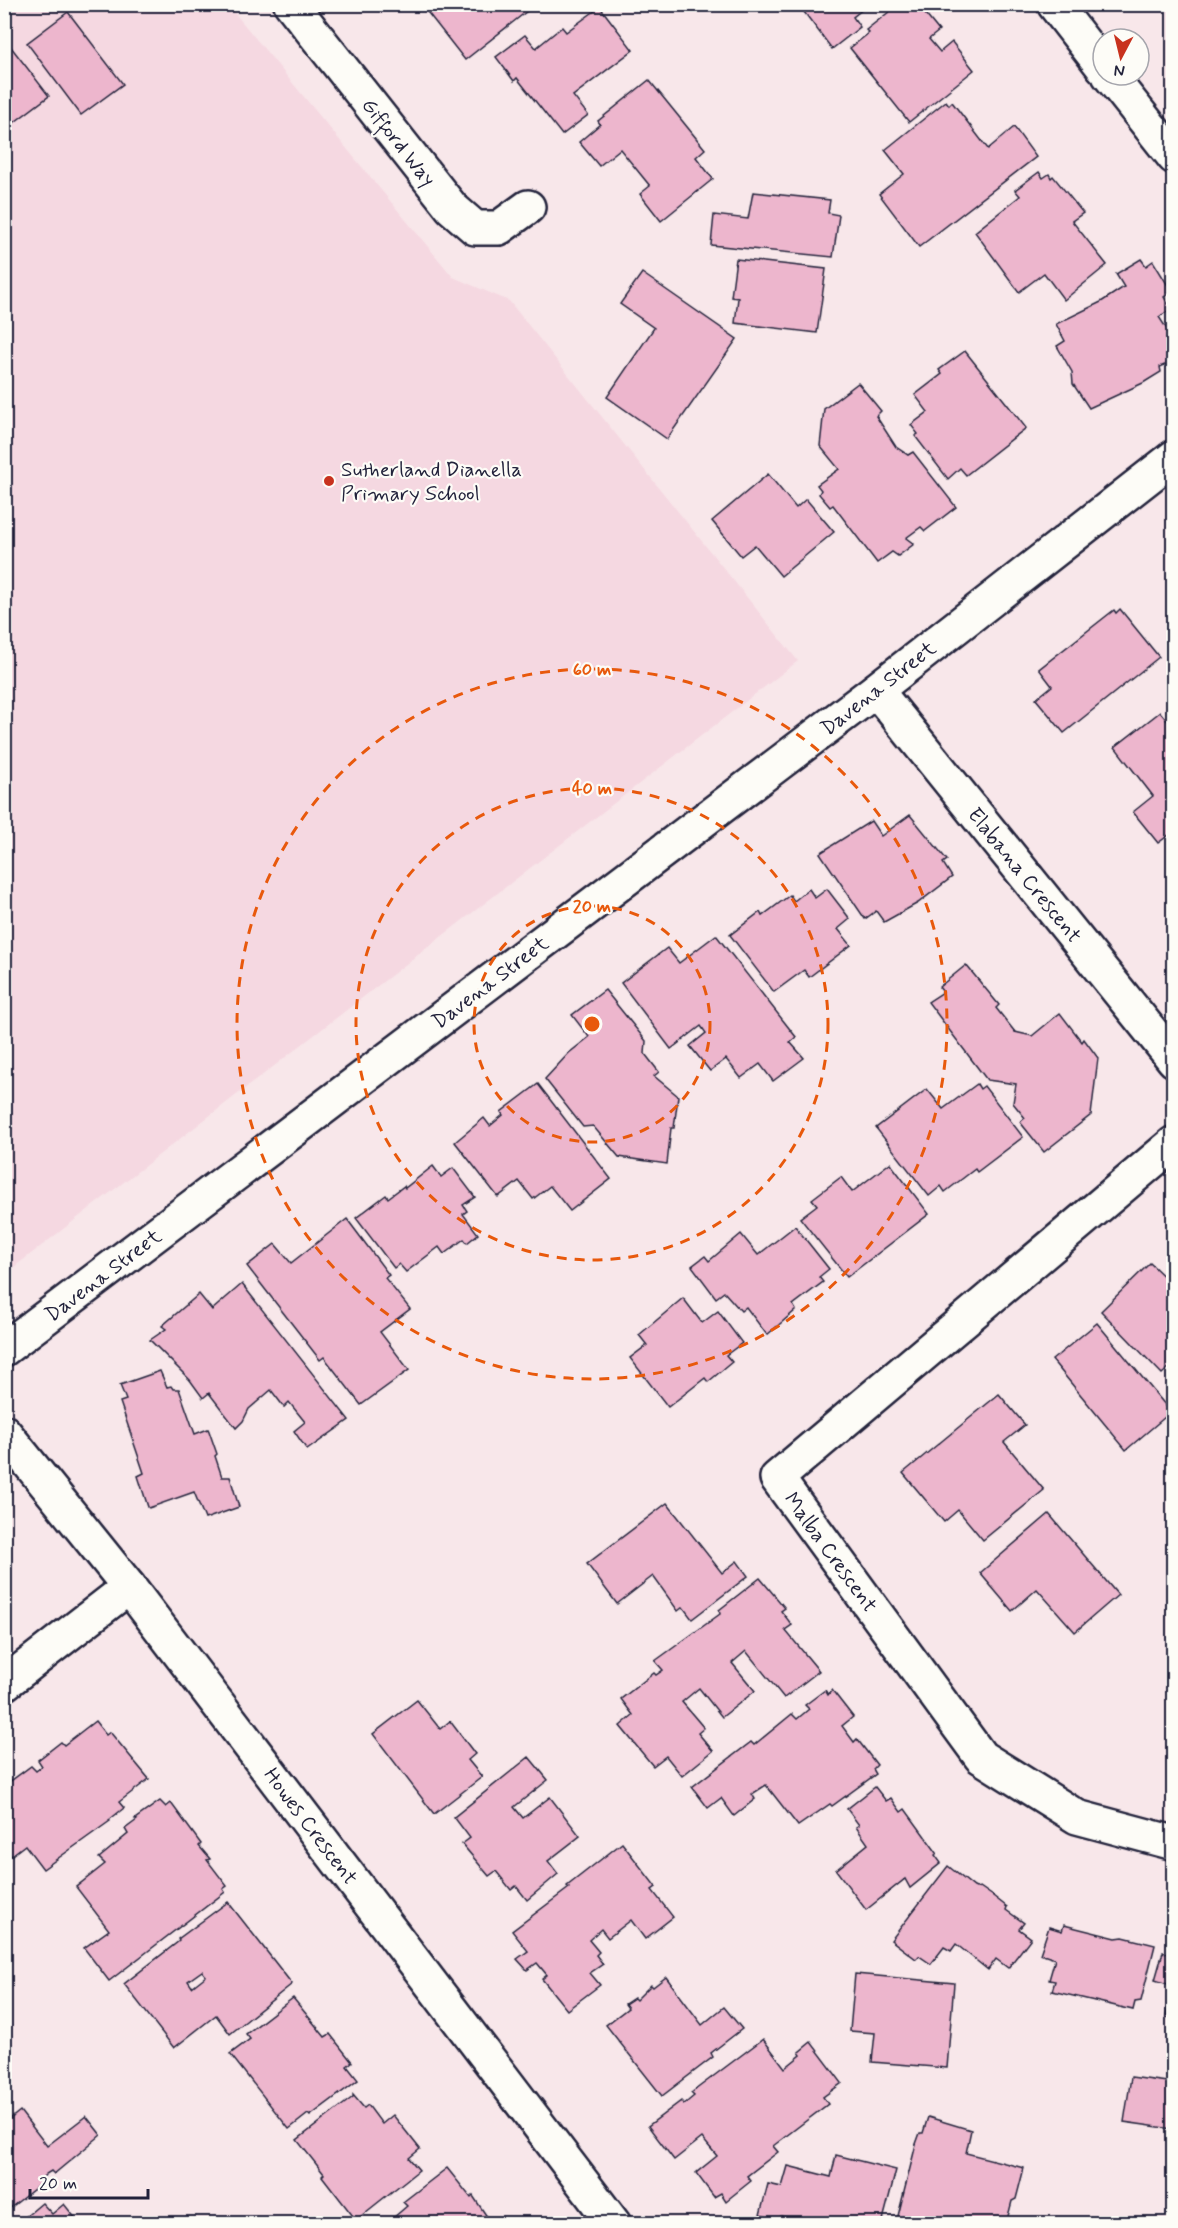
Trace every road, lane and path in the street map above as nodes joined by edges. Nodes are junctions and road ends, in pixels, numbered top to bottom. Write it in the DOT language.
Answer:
graph roads {
  1 [pos="291,4"];
  2 [pos="1054,4"];
  3 [pos="1091,52"];
  4 [pos="1118,87"];
  5 [pos="1173,157"];
  6 [pos="528,207"];
  7 [pos="1173,457"];
  8 [pos="876,690"];
  9 [pos="1173,1060"];
  10 [pos="1173,1143"];
  11 [pos="4,1349"];
  12 [pos="4,1432"];
  13 [pos="129,1587"];
  14 [pos="4,1684"];
  15 [pos="1173,1843"];
  16 [pos="614,2223"];
  1 -- 6 [label="street, Gifford Way"];
  2 -- 3 [label="street"];
  4 -- 5 [label="street"];
  7 -- 8 [label="street, Davena Street"];
  8 -- 9 [label="street, Elabana Crescent"];
  8 -- 11 [label="street, Davena Street"];
  10 -- 15 [label="street, Malba Crescent"];
  12 -- 13 [label="street, Howes Crescent"];
  13 -- 14 [label="street"];
  13 -- 16 [label="street, Howes Crescent"];
}
